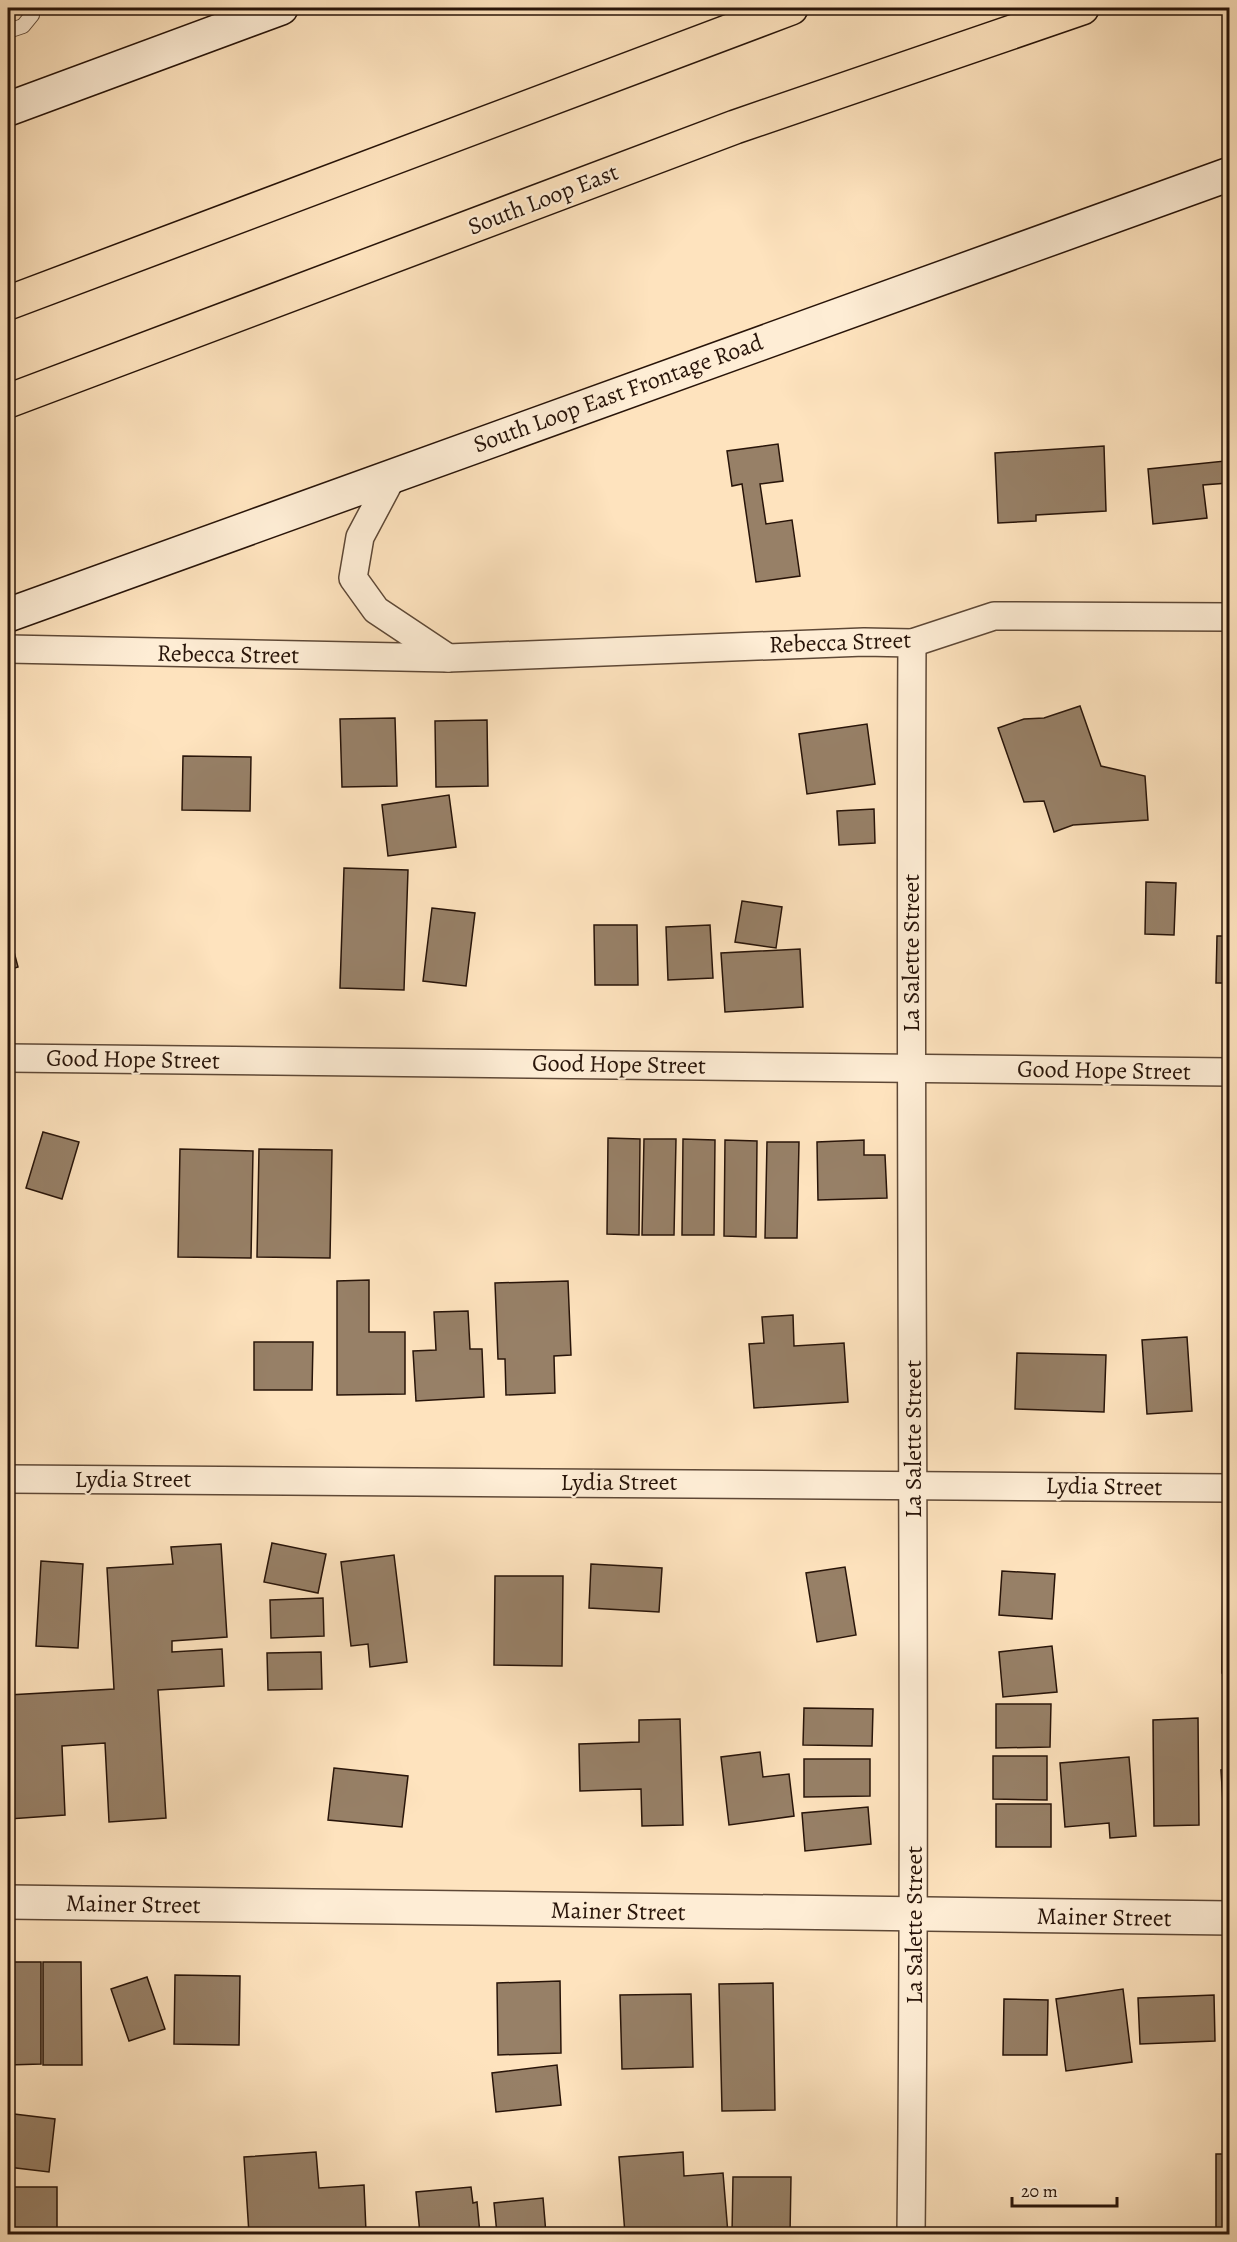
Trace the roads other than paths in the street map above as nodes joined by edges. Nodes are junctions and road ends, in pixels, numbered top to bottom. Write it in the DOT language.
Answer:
graph roads {
  1 [pos="30,8"];
  2 [pos="281,8"];
  3 [pos="791,8"];
  4 [pos="1082,8"];
  5 [pos="8,31"];
  6 [pos="8,109"];
  7 [pos="1230,174"];
  8 [pos="8,303"];
  9 [pos="8,401"];
  10 [pos="393,475"];
  11 [pos="8,615"];
  12 [pos="1230,617"];
  13 [pos="912,643"];
  14 [pos="8,649"];
  15 [pos="448,658"];
  16 [pos="8,1058"];
  17 [pos="910,1066"];
  18 [pos="1230,1072"];
  19 [pos="8,1479"];
  20 [pos="913,1484"];
  21 [pos="1230,1488"];
  22 [pos="8,1902"];
  23 [pos="914,1916"];
  24 [pos="1230,1918"];
  25 [pos="911,2235"];
  1 -- 5 [label="lane"];
  2 -- 6 [label="main road"];
  3 -- 8 [label="highway"];
  4 -- 9 [label="highway, South Loop East"];
  7 -- 10 [label="main road, South Loop East Frontage Road"];
  10 -- 11 [label="main road, South Loop East Frontage Road"];
  10 -- 15 [label="street"];
  12 -- 13 [label="street, Rebecca Street"];
  13 -- 15 [label="street, Rebecca Street"];
  13 -- 17 [label="street, La Salette Street"];
  14 -- 15 [label="street, Rebecca Street"];
  16 -- 17 [label="street, Good Hope Street"];
  17 -- 18 [label="street, Good Hope Street"];
  17 -- 20 [label="street, La Salette Street"];
  19 -- 20 [label="street, Lydia Street"];
  20 -- 21 [label="street, Lydia Street"];
  20 -- 23 [label="street, La Salette Street"];
  22 -- 23 [label="main road, Mainer Street"];
  23 -- 24 [label="main road, Mainer Street"];
  23 -- 25 [label="street, La Salette Street"];
}
